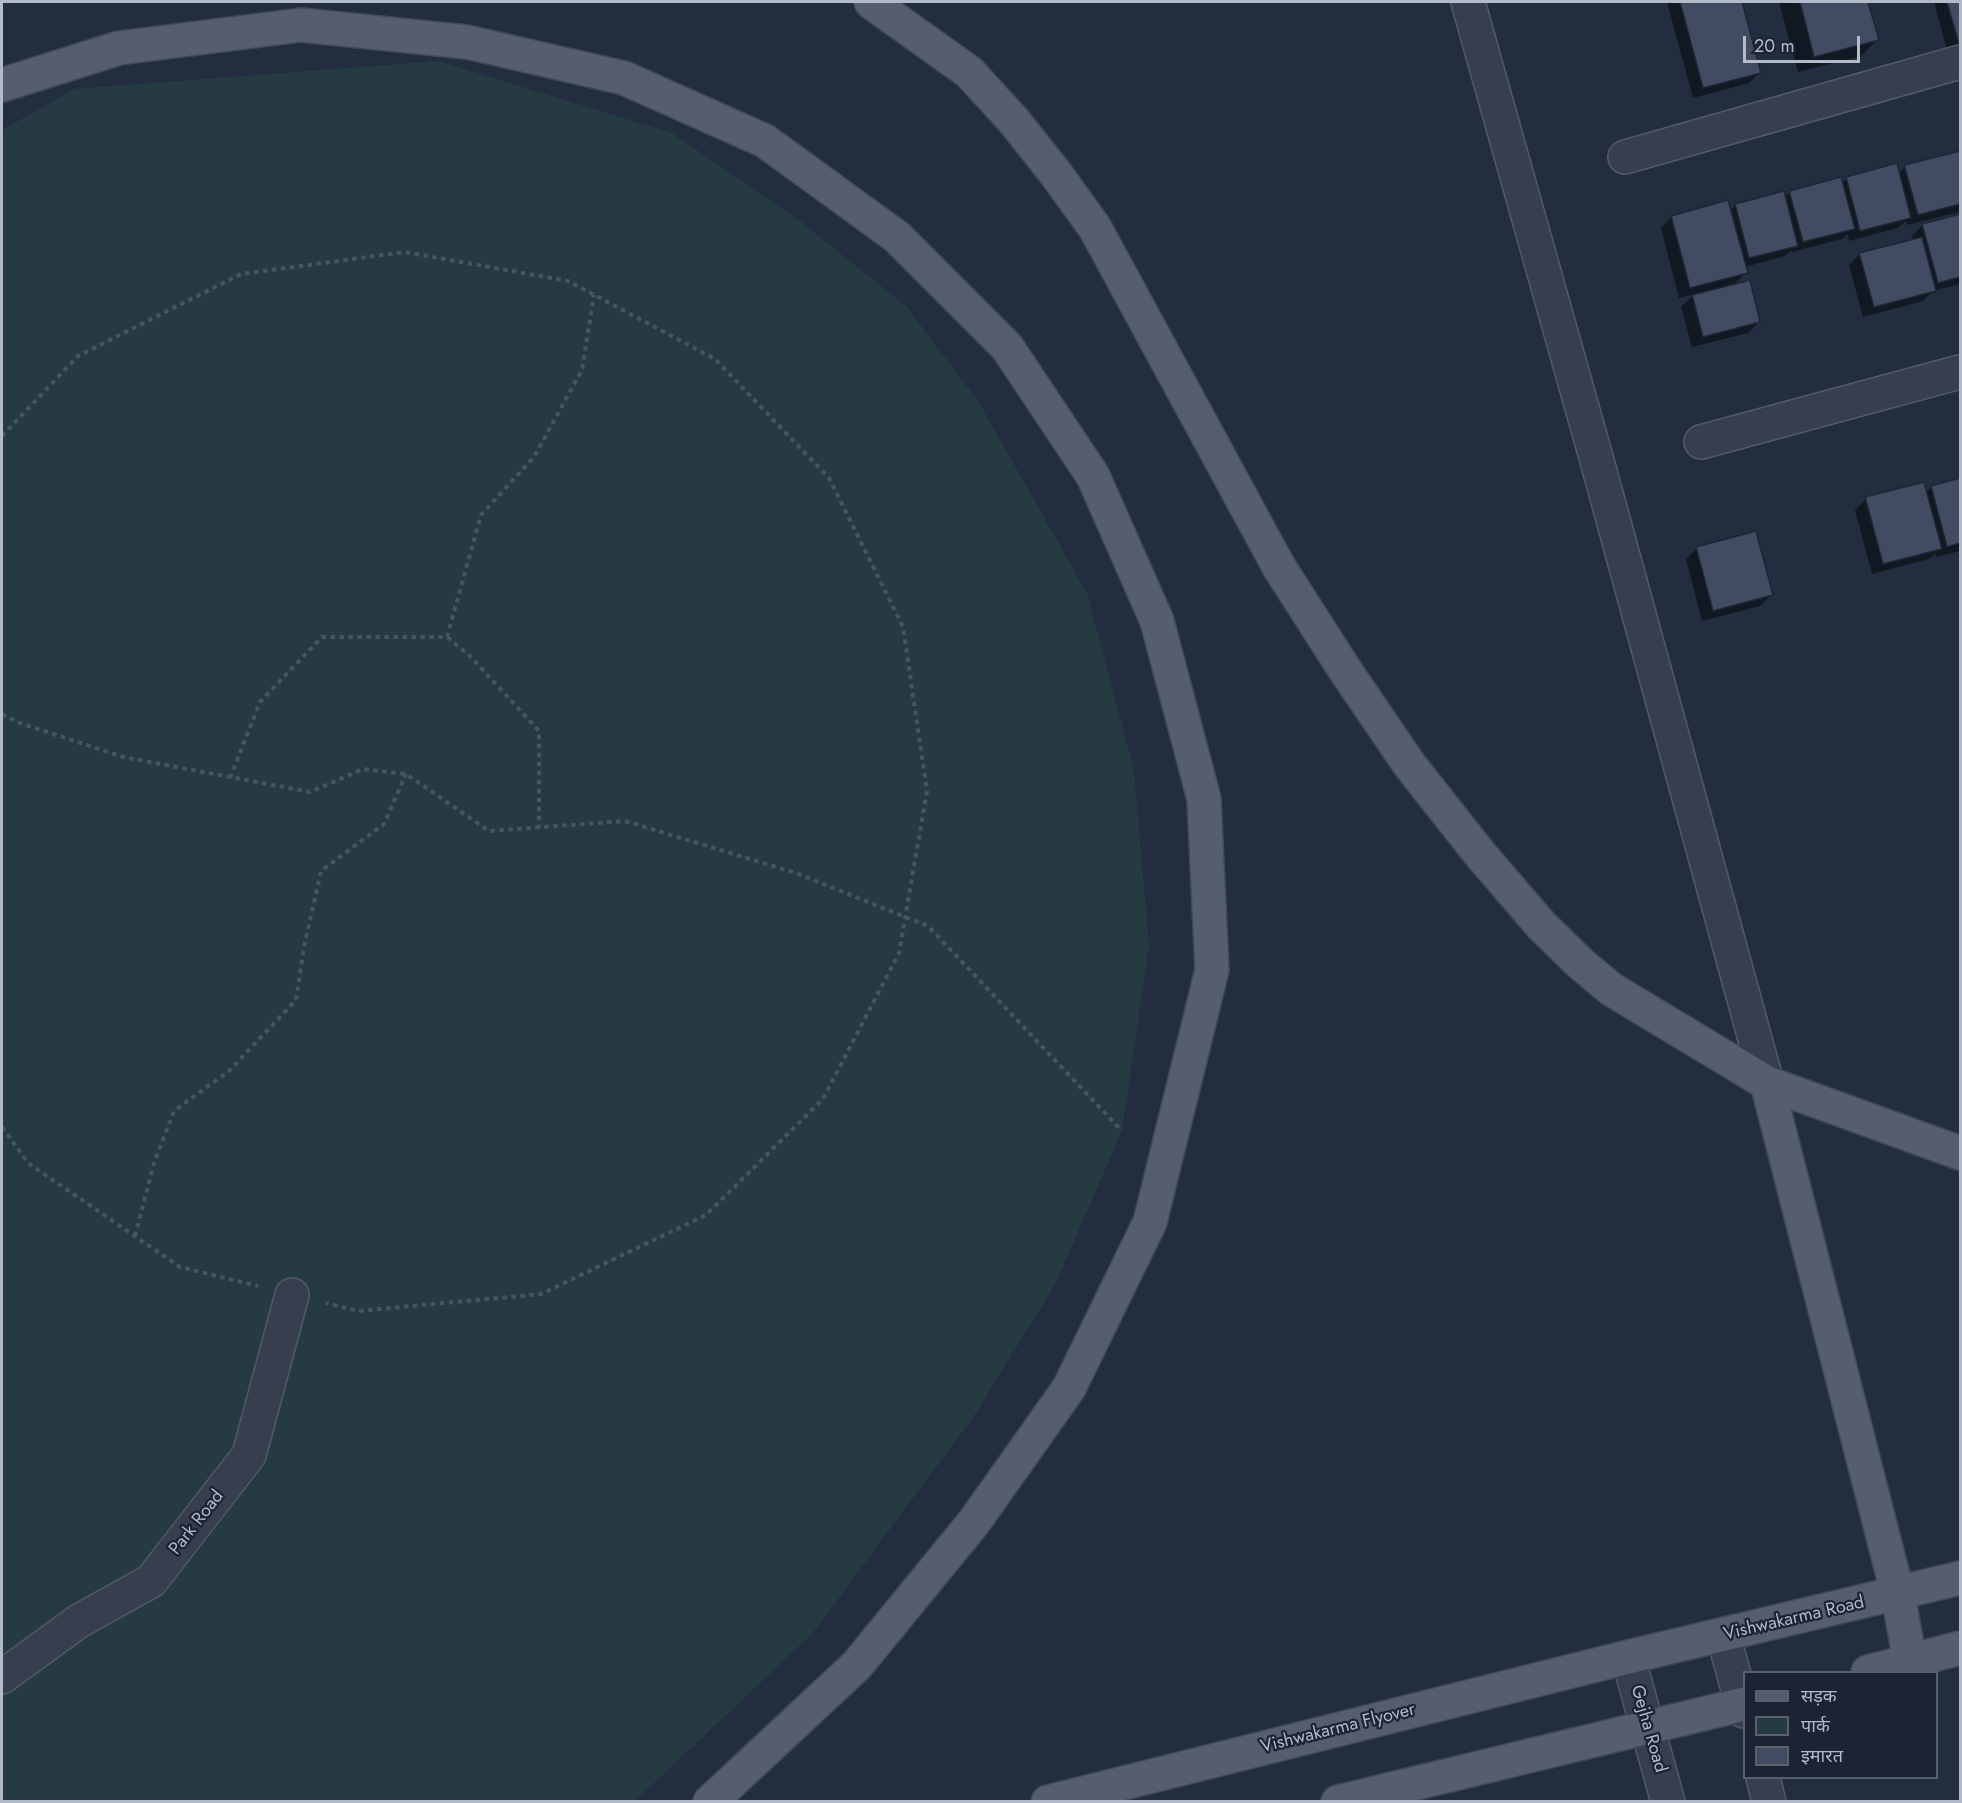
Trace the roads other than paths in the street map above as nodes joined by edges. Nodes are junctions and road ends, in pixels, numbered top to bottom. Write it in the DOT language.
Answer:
graph roads {
  1 [pos="872,2"];
  2 [pos="1468,2"];
  3 [pos="1960,62"];
  4 [pos="2,85"];
  5 [pos="1625,157"];
  6 [pos="1960,372"];
  7 [pos="1701,442"];
  8 [pos="1767,1083"];
  9 [pos="1960,1153"];
  10 [pos="292,1295"];
  11 [pos="1960,1578"];
  12 [pos="1898,1594"];
  13 [pos="1723,1635"];
  14 [pos="1960,1648"];
  15 [pos="1628,1657"];
  16 [pos="1910,1661"];
  17 [pos="1872,1671"];
  18 [pos="2,1677"];
  19 [pos="1743,1704"];
  20 [pos="1743,1707"];
  21 [pos="1648,1727"];
  22 [pos="1763,1779"];
  23 [pos="718,1795"];
  24 [pos="1048,1802"];
  25 [pos="1338,1802"];
  26 [pos="1668,1802"];
  27 [pos="1769,1802"];
  1 -- 8 [label="main road"];
  2 -- 8 [label="street"];
  3 -- 5 [label="street"];
  4 -- 23 [label="main road"];
  6 -- 7 [label="street"];
  8 -- 9 [label="main road"];
  8 -- 12 [label="main road"];
  10 -- 18 [label="street, Park Road"];
  11 -- 12 [label="main road, Vishwakarma Road"];
  12 -- 13 [label="main road, Vishwakarma Road"];
  12 -- 16 [label="main road"];
  13 -- 15 [label="main road, Vishwakarma Road"];
  13 -- 19 [label="street"];
  14 -- 16 [label="main road"];
  15 -- 21 [label="street, Gejha Road"];
  15 -- 24 [label="main road, Vishwakarma Flyover"];
  16 -- 17 [label="main road"];
  20 -- 21 [label="main road"];
  21 -- 25 [label="main road"];
  21 -- 26 [label="street, Gejha Road"];
  22 -- 27 [label="street"];
}
